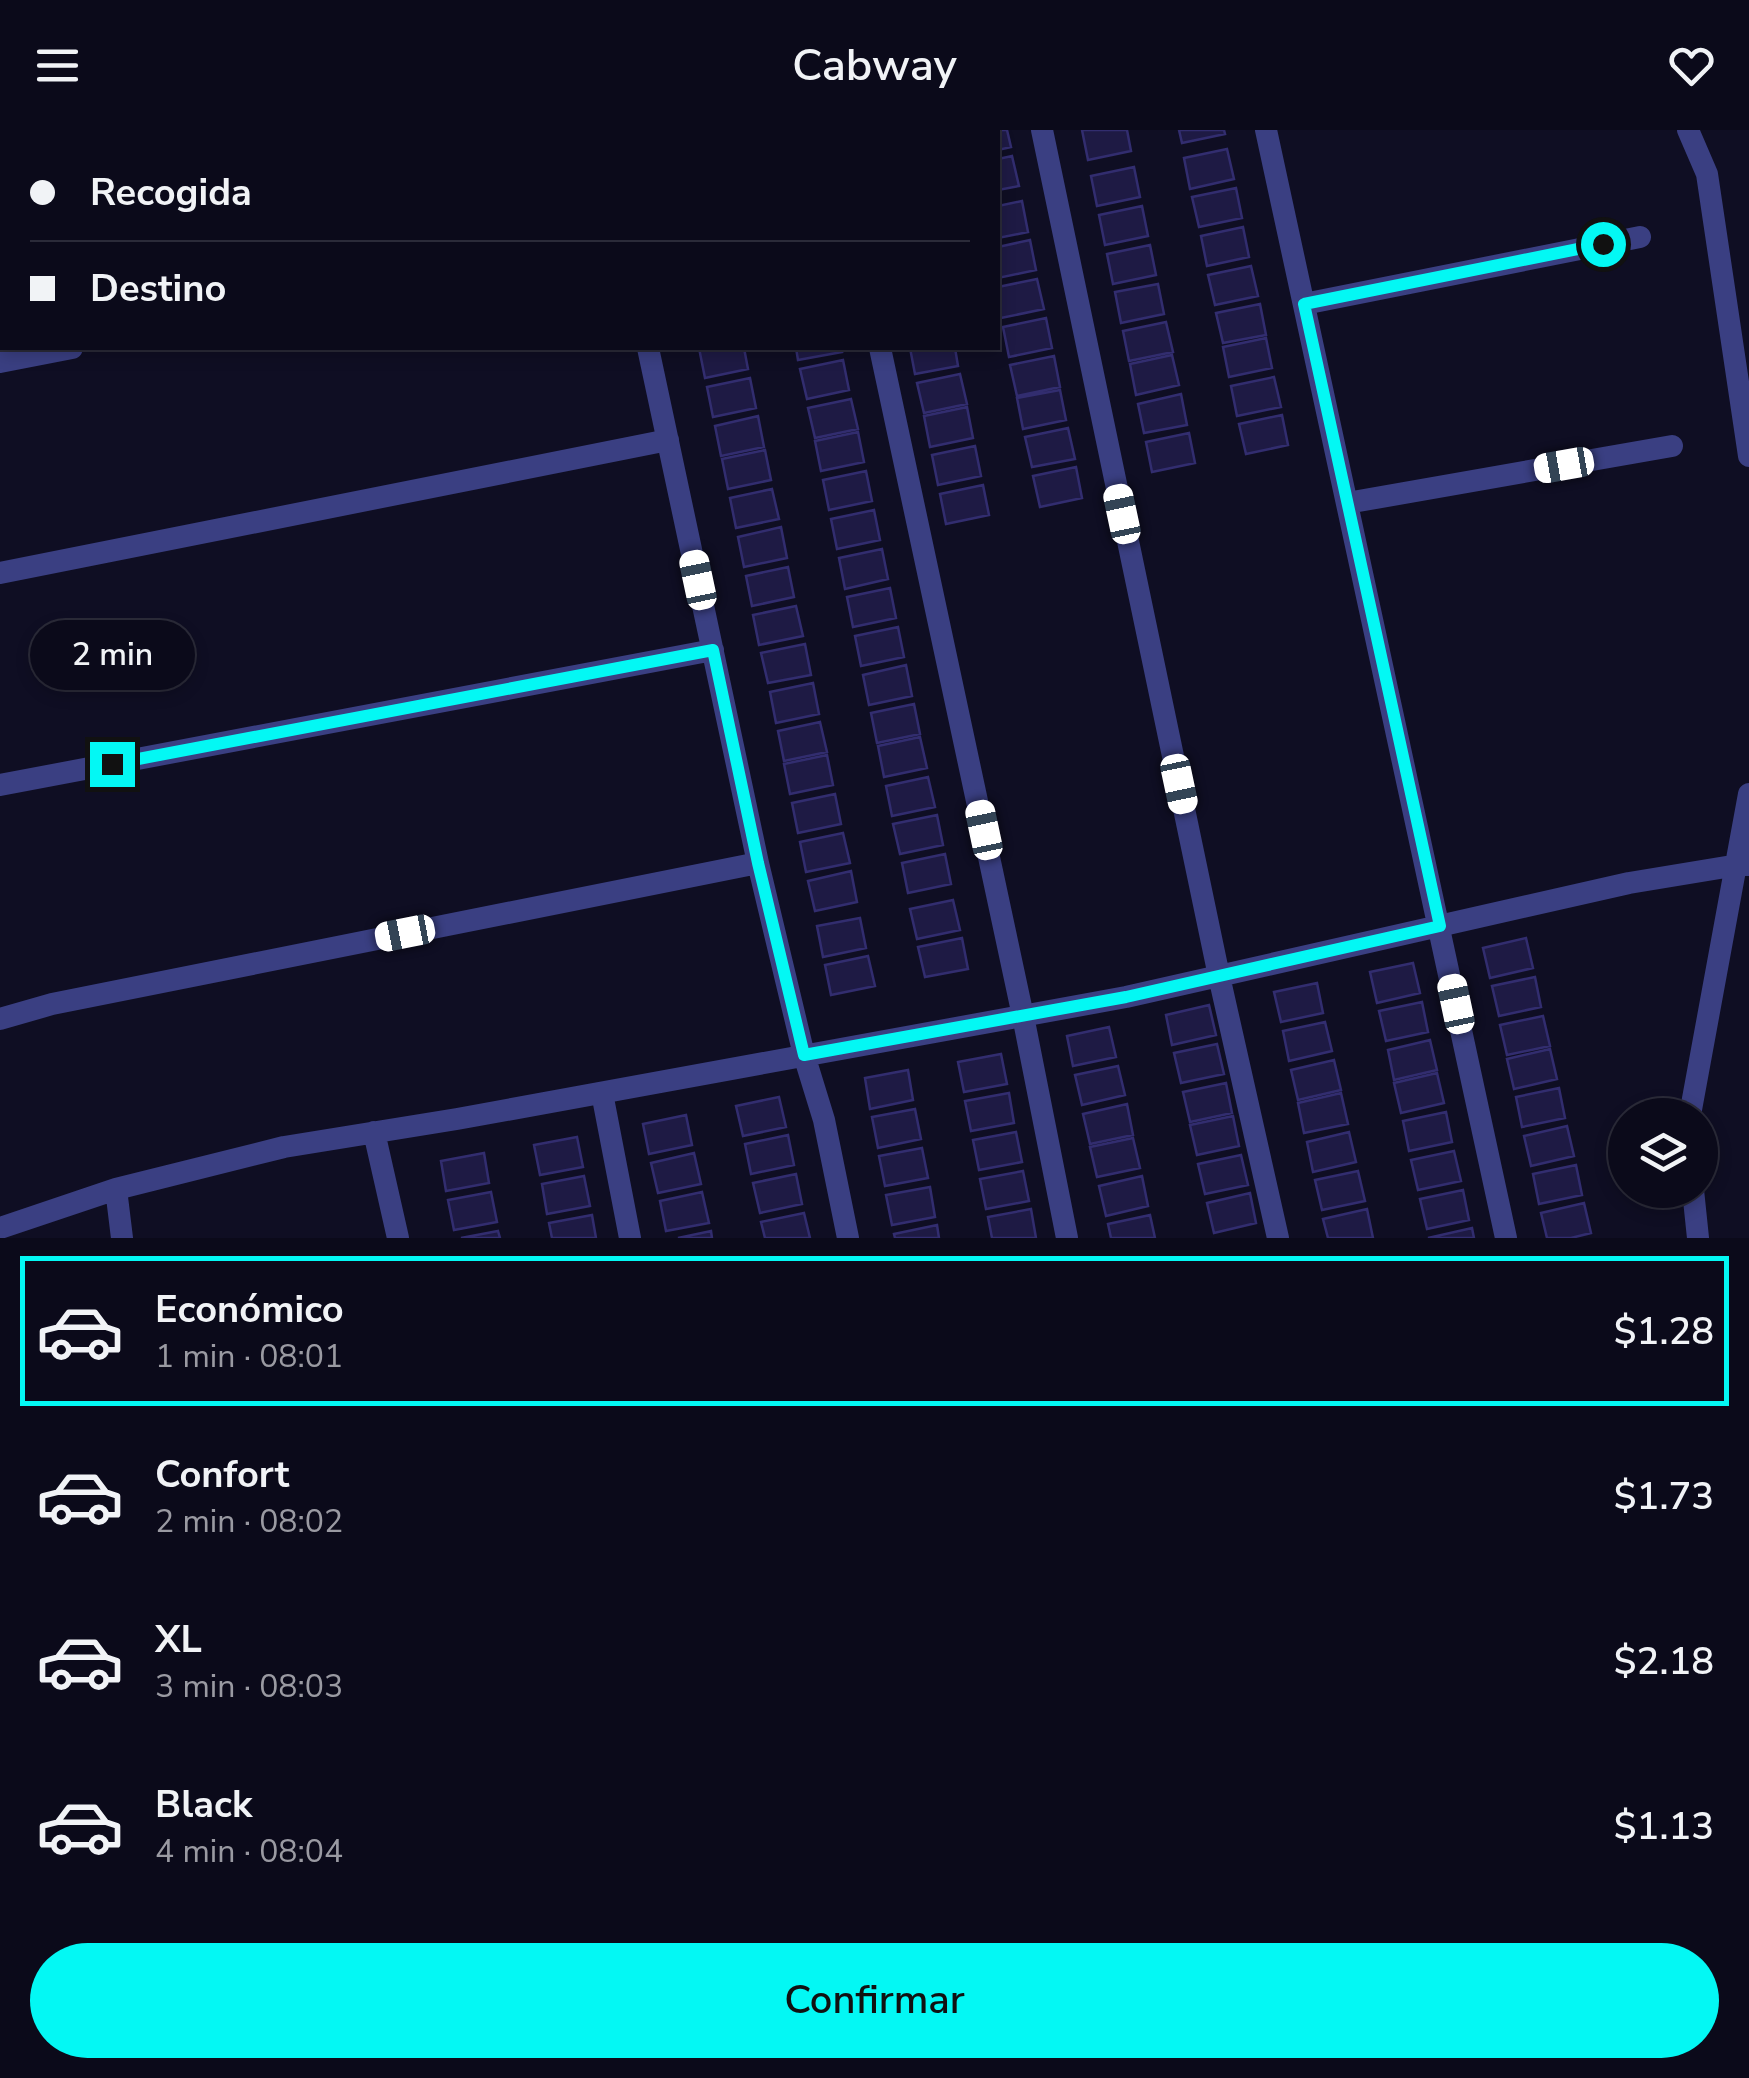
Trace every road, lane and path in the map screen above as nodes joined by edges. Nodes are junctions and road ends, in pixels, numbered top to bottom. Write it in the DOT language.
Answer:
graph roads {
  1 [pos="1042,130"];
  2 [pos="1266,130"];
  3 [pos="1688,130"];
  4 [pos="1640,237"];
  5 [pos="1304,304"];
  6 [pos="62,350"];
  7 [pos="648,350"];
  8 [pos="880,350"];
  9 [pos="0,362"];
  10 [pos="668,440"];
  11 [pos="1672,446"];
  12 [pos="1749,456"];
  13 [pos="1347,504"];
  14 [pos="0,573"];
  15 [pos="713,650"];
  16 [pos="0,785"];
  17 [pos="1749,794"];
  18 [pos="758,863"];
  19 [pos="1743,865"];
  20 [pos="1440,926"];
  21 [pos="1219,976"];
  22 [pos="1024,1016"];
  23 [pos="0,1019"];
  24 [pos="804,1055"];
  25 [pos="602,1092"];
  26 [pos="1694,1098"];
  27 [pos="374,1132"];
  28 [pos="116,1189"];
  29 [pos="1695,1208"];
  30 [pos="0,1228"];
  31 [pos="122,1238"];
  32 [pos="398,1238"];
  33 [pos="630,1238"];
  34 [pos="848,1238"];
  35 [pos="1068,1238"];
  36 [pos="1278,1238"];
  37 [pos="1506,1238"];
  38 [pos="1698,1238"];
  1 -- 21 [label="street"];
  2 -- 5 [label="street"];
  3 -- 12 [label="street"];
  4 -- 5 [label="street"];
  5 -- 13 [label="street"];
  6 -- 9 [label="street"];
  7 -- 10 [label="street"];
  8 -- 22 [label="street"];
  10 -- 14 [label="street"];
  10 -- 15 [label="street"];
  11 -- 13 [label="street"];
  13 -- 20 [label="street"];
  15 -- 16 [label="street"];
  15 -- 18 [label="street"];
  17 -- 19 [label="street"];
  18 -- 23 [label="street"];
  18 -- 24 [label="street"];
  19 -- 20 [label="street"];
  19 -- 26 [label="street"];
  20 -- 21 [label="street"];
  20 -- 37 [label="street"];
  21 -- 22 [label="street"];
  21 -- 36 [label="street"];
  22 -- 24 [label="street"];
  22 -- 35 [label="street"];
  24 -- 25 [label="street"];
  24 -- 34 [label="street"];
  25 -- 27 [label="street"];
  25 -- 33 [label="street"];
  27 -- 28 [label="street"];
  27 -- 32 [label="street"];
  28 -- 30 [label="street"];
  28 -- 31 [label="street"];
  29 -- 38 [label="street"];
}
